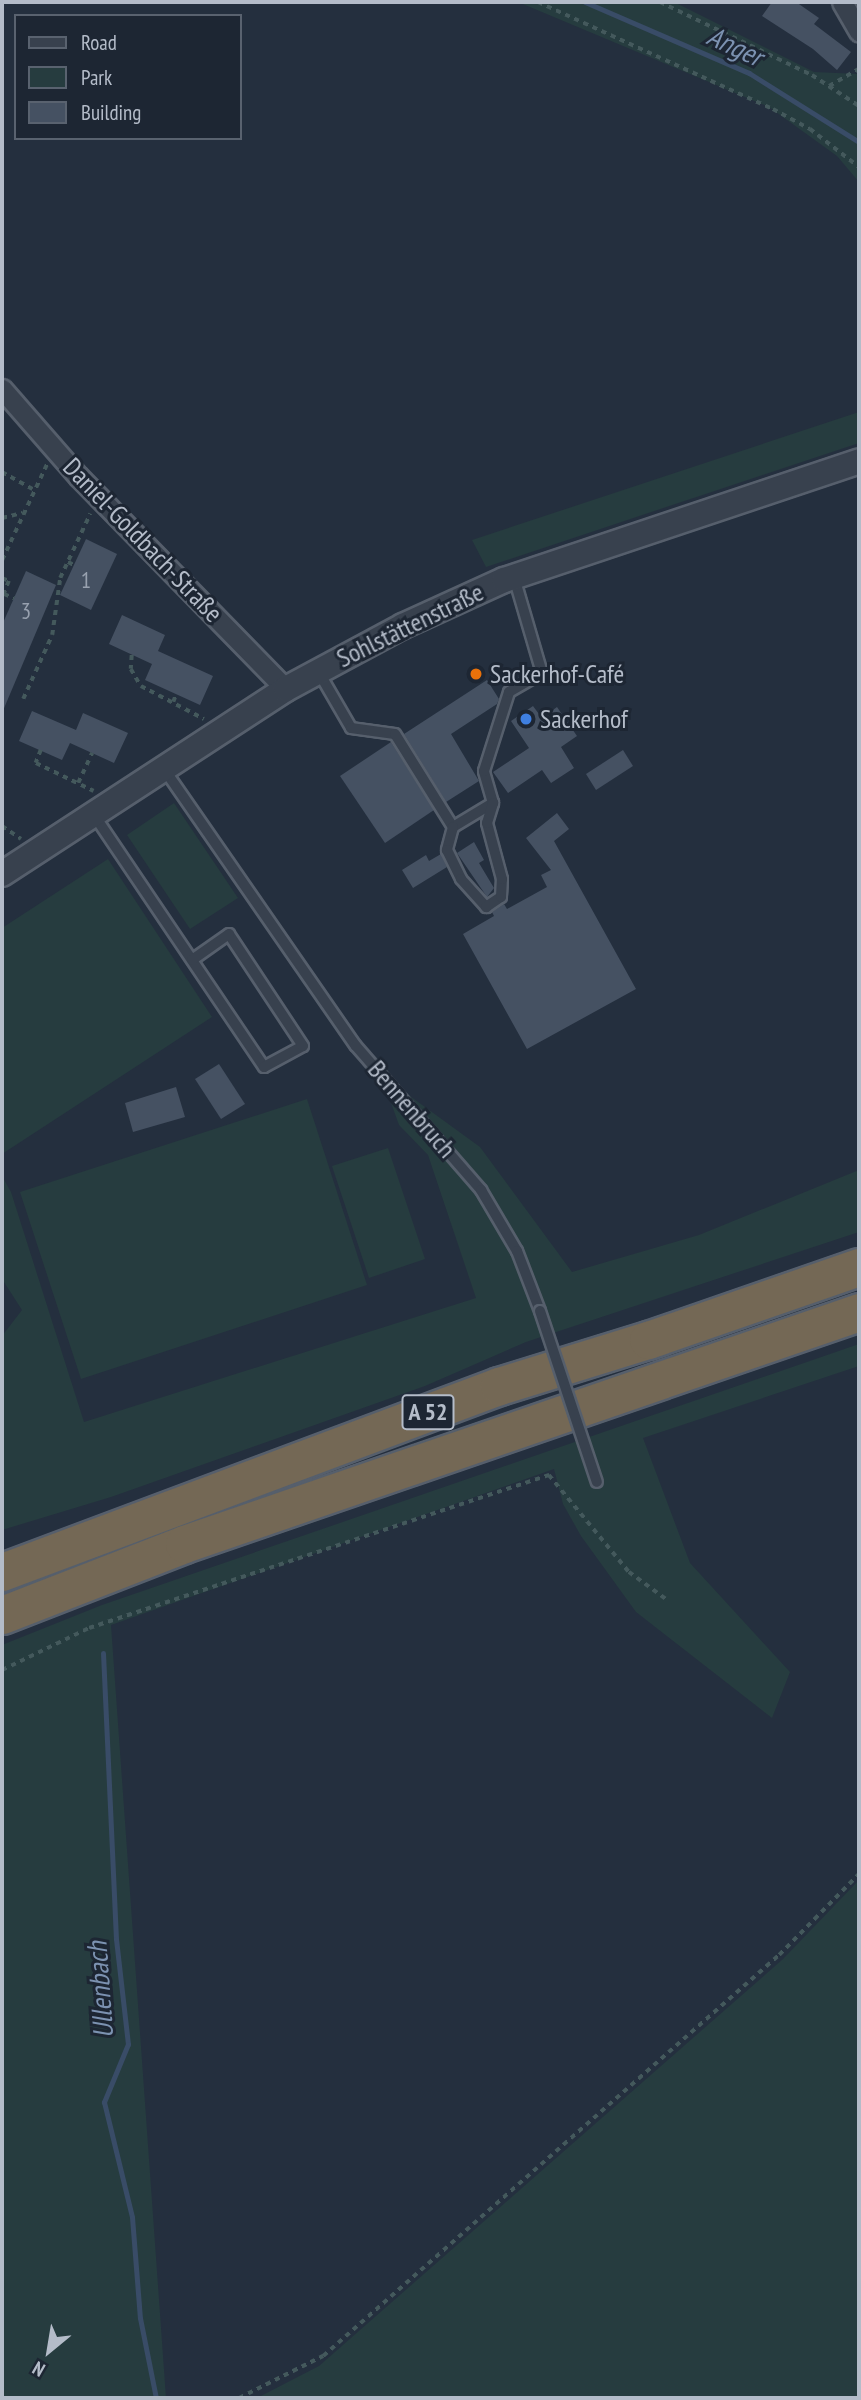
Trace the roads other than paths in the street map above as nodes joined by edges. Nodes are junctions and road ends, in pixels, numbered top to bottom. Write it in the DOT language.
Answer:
graph roads {
  1 [pos="842,2"];
  2 [pos="859,32"];
  3 [pos="2,389"];
  4 [pos="859,461"];
  5 [pos="514,577"];
  6 [pos="317,671"];
  7 [pos="286,689"];
  8 [pos="164,768"];
  9 [pos="492,803"];
  10 [pos="104,808"];
  11 [pos="453,827"];
  12 [pos="2,874"];
  13 [pos="192,960"];
  14 [pos="859,1266"];
  15 [pos="859,1312"];
  16 [pos="597,1482"];
  17 [pos="2,1572"];
  18 [pos="2,1615"];
  1 -- 2 [label="street"];
  3 -- 7 [label="street, Daniel-Goldbach-Straße"];
  4 -- 5 [label="street, Sohlstättenstraße"];
  5 -- 6 [label="street, Sohlstättenstraße"];
  5 -- 9 [label="lane"];
  6 -- 7 [label="street, Sohlstättenstraße"];
  6 -- 11 [label="lane"];
  7 -- 8 [label="street, Sohlstättenstraße"];
  8 -- 10 [label="street, Sohlstättenstraße"];
  8 -- 16 [label="lane, Bennenbruch, bridge"];
  9 -- 11 [label="lane"];
  9 -- 11 [label="lane"];
  10 -- 12 [label="street, Sohlstättenstraße"];
  10 -- 13 [label="lane"];
  13 -- 13 [label="lane"];
  14 -- 17 [label="highway, A 52"];
  15 -- 18 [label="highway, A 52"];
}
